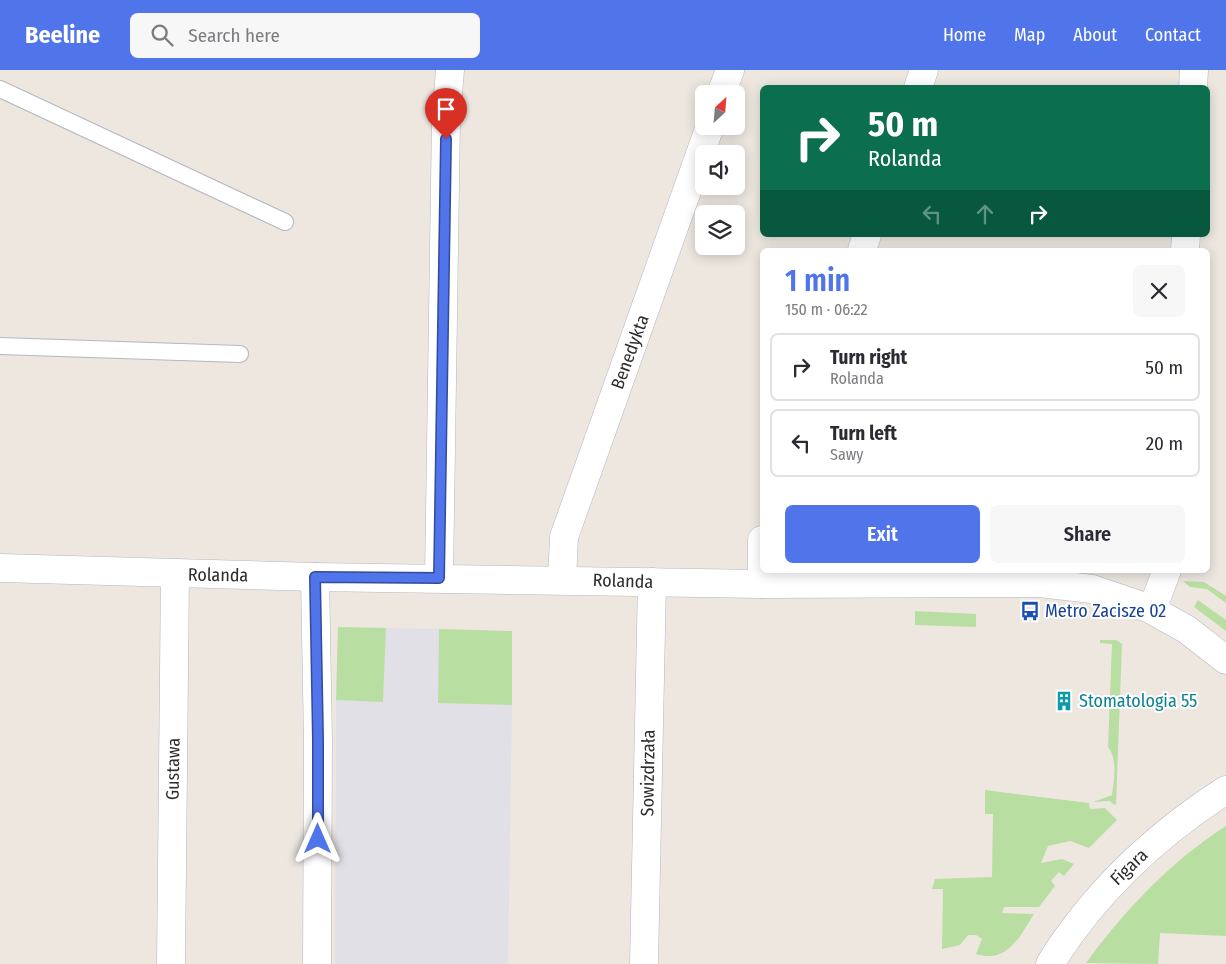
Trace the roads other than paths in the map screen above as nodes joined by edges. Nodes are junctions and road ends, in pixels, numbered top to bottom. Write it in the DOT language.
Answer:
graph roads {
  1 [pos="450,70"];
  2 [pos="730,70"];
  3 [pos="924,70"];
  4 [pos="1194,70"];
  5 [pos="724,85"];
  6 [pos="919,85"];
  7 [pos="1193,85"];
  8 [pos="0,89"];
  9 [pos="707,135"];
  10 [pos="285,222"];
  11 [pos="0,346"];
  12 [pos="240,354"];
  13 [pos="0,568"];
  14 [pos="762,573"];
  15 [pos="1166,573"];
  16 [pos="175,574"];
  17 [pos="315,577"];
  18 [pos="439,578"];
  19 [pos="562,580"];
  20 [pos="652,582"];
  21 [pos="762,584"];
  22 [pos="1152,610"];
  23 [pos="1226,660"];
  24 [pos="1226,790"];
  25 [pos="171,964"];
  26 [pos="317,964"];
  27 [pos="644,964"];
  28 [pos="1050,964"];
  1 -- 18 [label="street"];
  2 -- 5 [label="street"];
  3 -- 6 [label="street"];
  4 -- 7 [label="street"];
  8 -- 10 [label="lane"];
  9 -- 19 [label="street, Benedykta"];
  11 -- 12 [label="lane"];
  13 -- 16 [label="street, Rolanda"];
  14 -- 21 [label="street"];
  15 -- 22 [label="street"];
  16 -- 17 [label="street, Rolanda"];
  16 -- 25 [label="street, Gustawa"];
  17 -- 18 [label="street, Rolanda"];
  17 -- 26 [label="street"];
  18 -- 19 [label="street, Rolanda"];
  19 -- 20 [label="street, Rolanda"];
  20 -- 21 [label="street, Rolanda"];
  20 -- 27 [label="street, Sowizdrzała"];
  21 -- 22 [label="street, Rolanda"];
  22 -- 23 [label="street, Rolanda"];
  24 -- 28 [label="street, Figara"];
}
